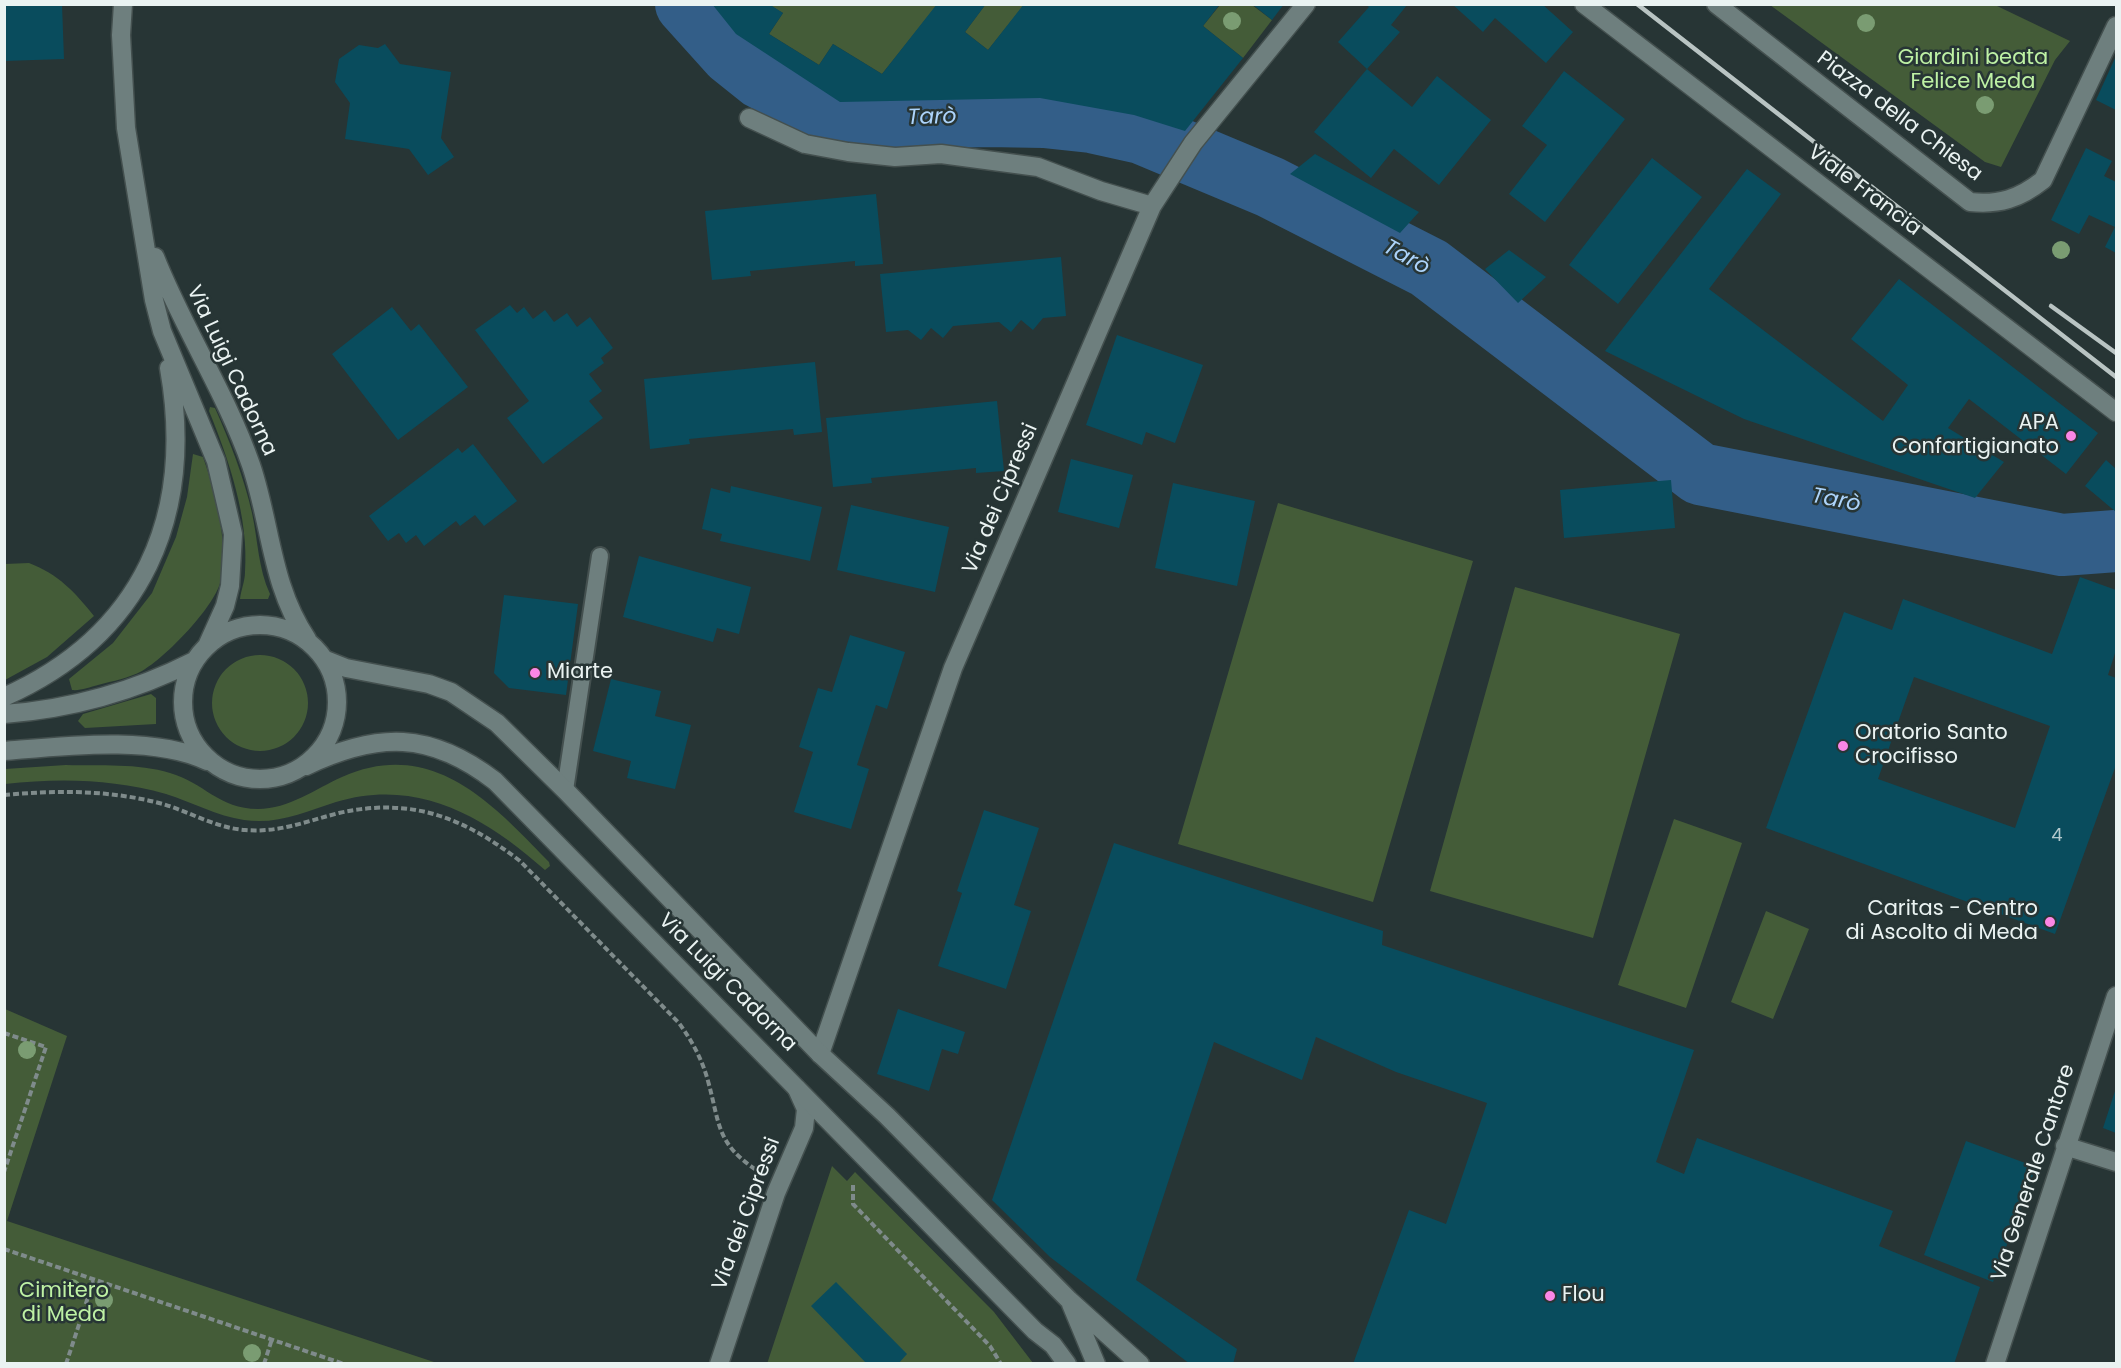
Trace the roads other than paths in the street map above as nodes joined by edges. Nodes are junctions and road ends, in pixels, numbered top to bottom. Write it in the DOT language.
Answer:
graph roads {
  1 [pos="123,4"];
  2 [pos="1306,4"];
  3 [pos="1584,4"];
  4 [pos="1716,4"];
  5 [pos="2116,26"];
  6 [pos="749,118"];
  7 [pos="1152,206"];
  8 [pos="143,224"];
  9 [pos="162,331"];
  10 [pos="2116,412"];
  11 [pos="600,556"];
  12 [pos="307,640"];
  13 [pos="207,646"];
  14 [pos="326,660"];
  15 [pos="194,661"];
  16 [pos="4,697"];
  17 [pos="4,714"];
  18 [pos="4,751"];
  19 [pos="213,764"];
  20 [pos="306,766"];
  21 [pos="565,790"];
  22 [pos="2116,996"];
  23 [pos="820,1054"];
  24 [pos="793,1082"];
  25 [pos="2065,1146"];
  26 [pos="2116,1162"];
  27 [pos="1069,1300"];
  28 [pos="1035,1331"];
  29 [pos="719,1364"];
  30 [pos="1052,1364"];
  31 [pos="1067,1364"];
  32 [pos="1096,1364"];
  33 [pos="1140,1364"];
  34 [pos="1995,1364"];
  1 -- 8 [label="street, Via Luigi Cadorna"];
  2 -- 7 [label="street, Via dei Cipressi"];
  3 -- 10 [label="street, Viale Francia"];
  4 -- 5 [label="street, Piazza della Chiesa"];
  6 -- 7 [label="street"];
  7 -- 23 [label="street, Via dei Cipressi"];
  8 -- 9 [label="street, Via Luigi Cadorna"];
  8 -- 12 [label="street, Via Luigi Cadorna"];
  9 -- 13 [label="street, Via Luigi Cadorna"];
  9 -- 16 [label="street"];
  11 -- 21 [label="lane"];
  12 -- 13 [label="street"];
  12 -- 14 [label="street"];
  13 -- 15 [label="street"];
  14 -- 20 [label="street"];
  14 -- 21 [label="street, Via Luigi Cadorna"];
  15 -- 17 [label="street"];
  15 -- 19 [label="street"];
  18 -- 19 [label="street"];
  19 -- 20 [label="street"];
  20 -- 24 [label="street, Via Luigi Cadorna"];
  21 -- 23 [label="street, Via Luigi Cadorna"];
  22 -- 25 [label="street, Via Generale Cantore"];
  23 -- 27 [label="street, Via Luigi Cadorna"];
  24 -- 28 [label="street, Via Luigi Cadorna"];
  24 -- 29 [label="street, Via dei Cipressi"];
  25 -- 26 [label="street"];
  25 -- 34 [label="street, Via Generale Cantore"];
  27 -- 32 [label="street, Via Luigi Cadorna"];
  27 -- 33 [label="street, Via Luigi Cadorna"];
  28 -- 30 [label="street"];
  28 -- 31 [label="street, Via Luigi Cadorna"];
}
